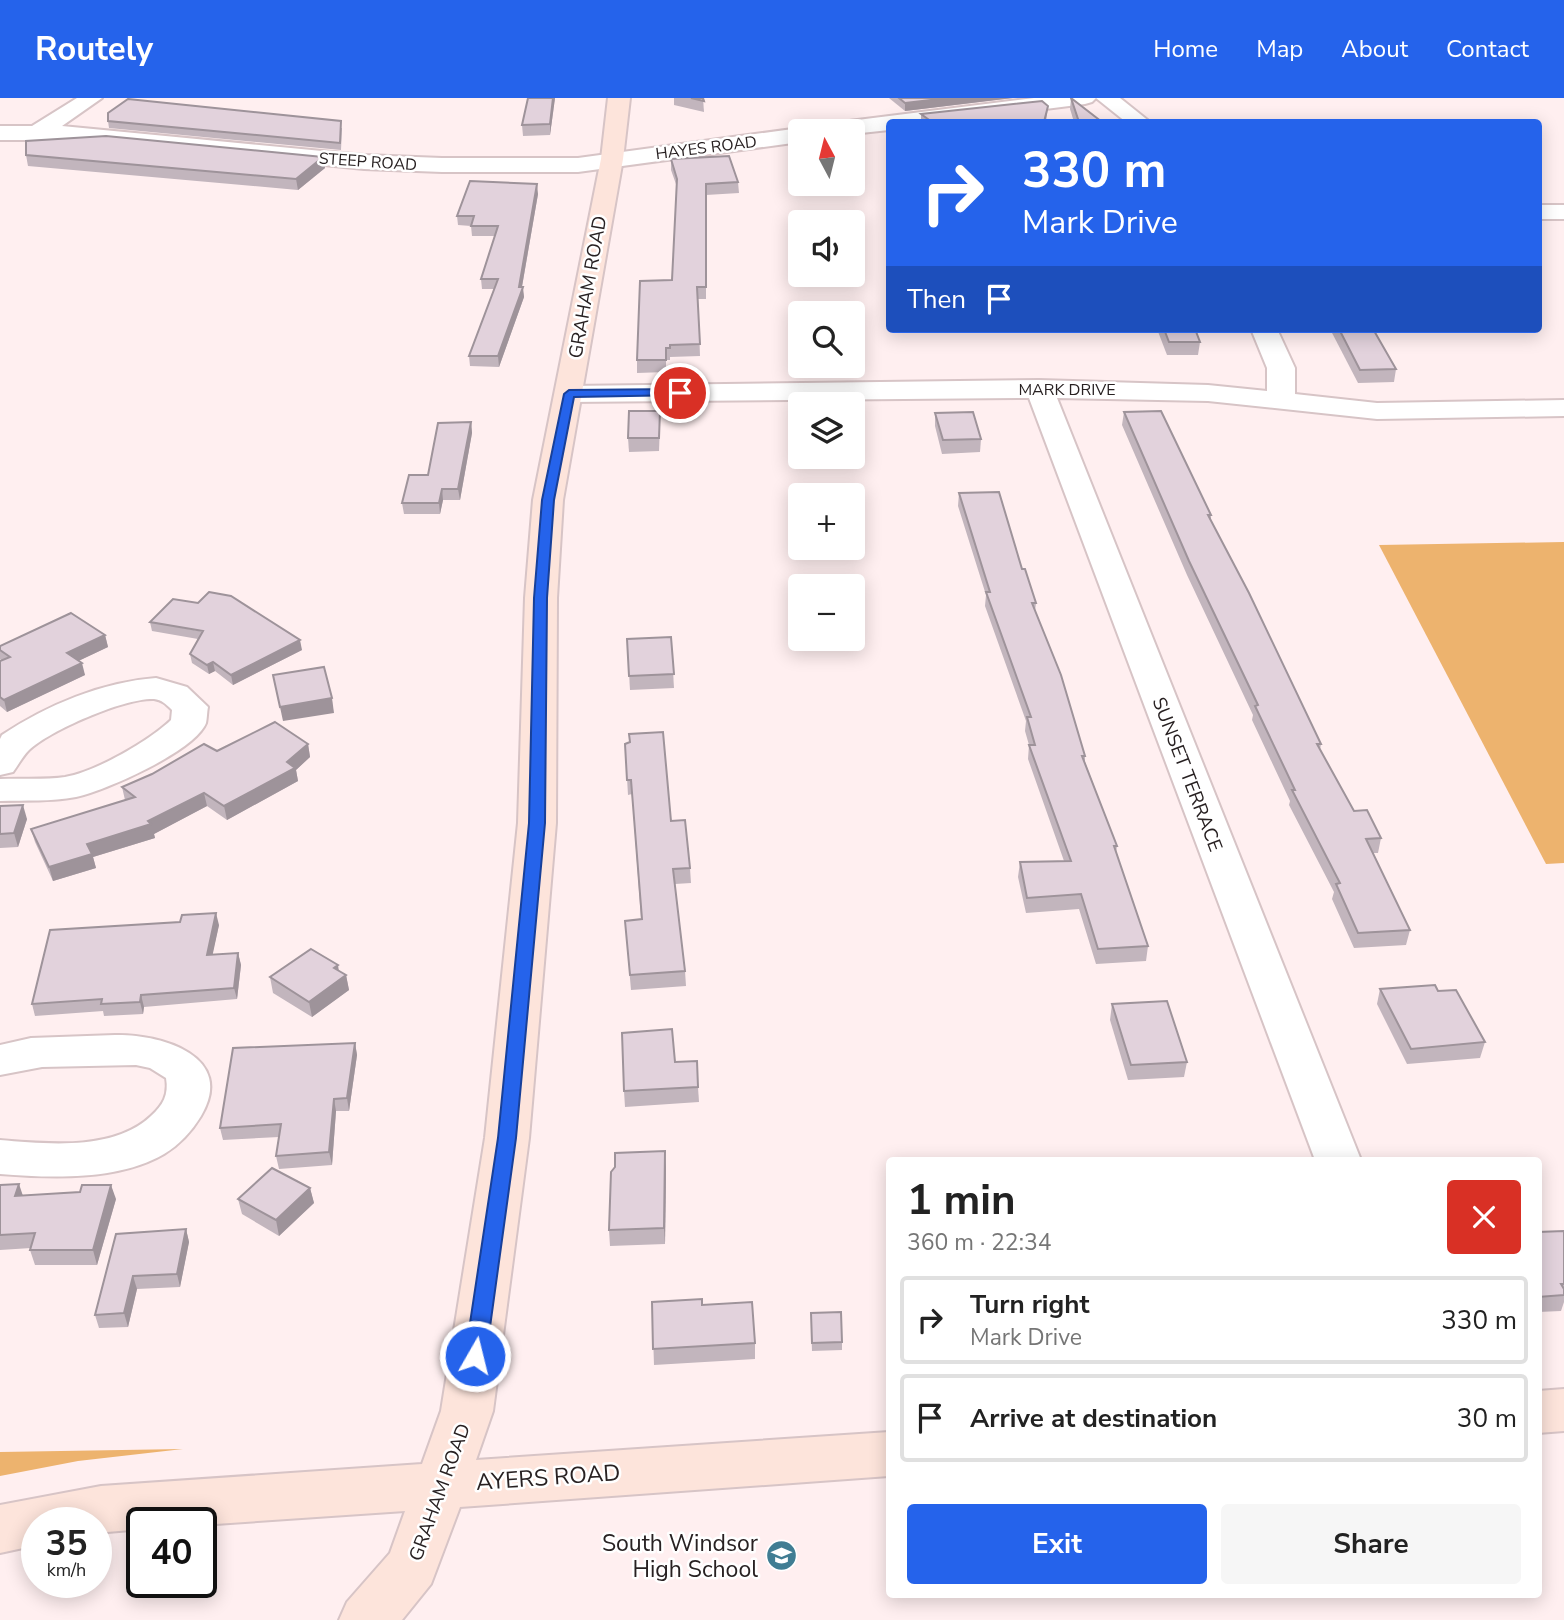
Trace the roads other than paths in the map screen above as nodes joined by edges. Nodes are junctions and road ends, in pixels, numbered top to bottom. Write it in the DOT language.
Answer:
graph roads {
  1 [pos="91,98"];
  2 [pos="619,98"];
  3 [pos="1085,98"];
  4 [pos="1106,98"];
  5 [pos="922,119"];
  6 [pos="1135,119"];
  7 [pos="886,124"];
  8 [pos="865,126"];
  9 [pos="40,131"];
  10 [pos="0,133"];
  11 [pos="788,137"];
  12 [pos="612,159"];
  13 [pos="1542,212"];
  14 [pos="1564,212"];
  15 [pos="1266,333"];
  16 [pos="1039,388"];
  17 [pos="569,394"];
  18 [pos="1281,401"];
  19 [pos="1564,408"];
  20 [pos="0,764"];
  21 [pos="0,789"];
  22 [pos="0,1060"];
  23 [pos="0,1157"];
  24 [pos="1337,1157"];
  25 [pos="1564,1410"];
  26 [pos="1542,1412"];
  27 [pos="886,1454"];
  28 [pos="443,1485"];
  29 [pos="0,1529"];
  30 [pos="367,1620"];
  1 -- 9 [label="street"];
  2 -- 12 [label="street, GRAHAM ROAD"];
  3 -- 5 [label="street"];
  4 -- 6 [label="street"];
  7 -- 8 [label="street"];
  9 -- 10 [label="street, STEEP ROAD"];
  9 -- 12 [label="street, STEEP ROAD"];
  11 -- 12 [label="street, HAYES ROAD"];
  12 -- 17 [label="street, GRAHAM ROAD"];
  13 -- 14 [label="street"];
  15 -- 18 [label="street"];
  16 -- 17 [label="street, MARK DRIVE"];
  16 -- 18 [label="street, MARK DRIVE"];
  16 -- 24 [label="street, SUNSET TERRACE"];
  17 -- 28 [label="street, GRAHAM ROAD"];
  18 -- 19 [label="street, MARK DRIVE"];
  20 -- 21 [label="street"];
  22 -- 23 [label="street"];
  25 -- 26 [label="street"];
  27 -- 28 [label="street, AYERS ROAD"];
  28 -- 29 [label="street, AYERS ROAD"];
  28 -- 30 [label="street, GRAHAM ROAD"];
}
